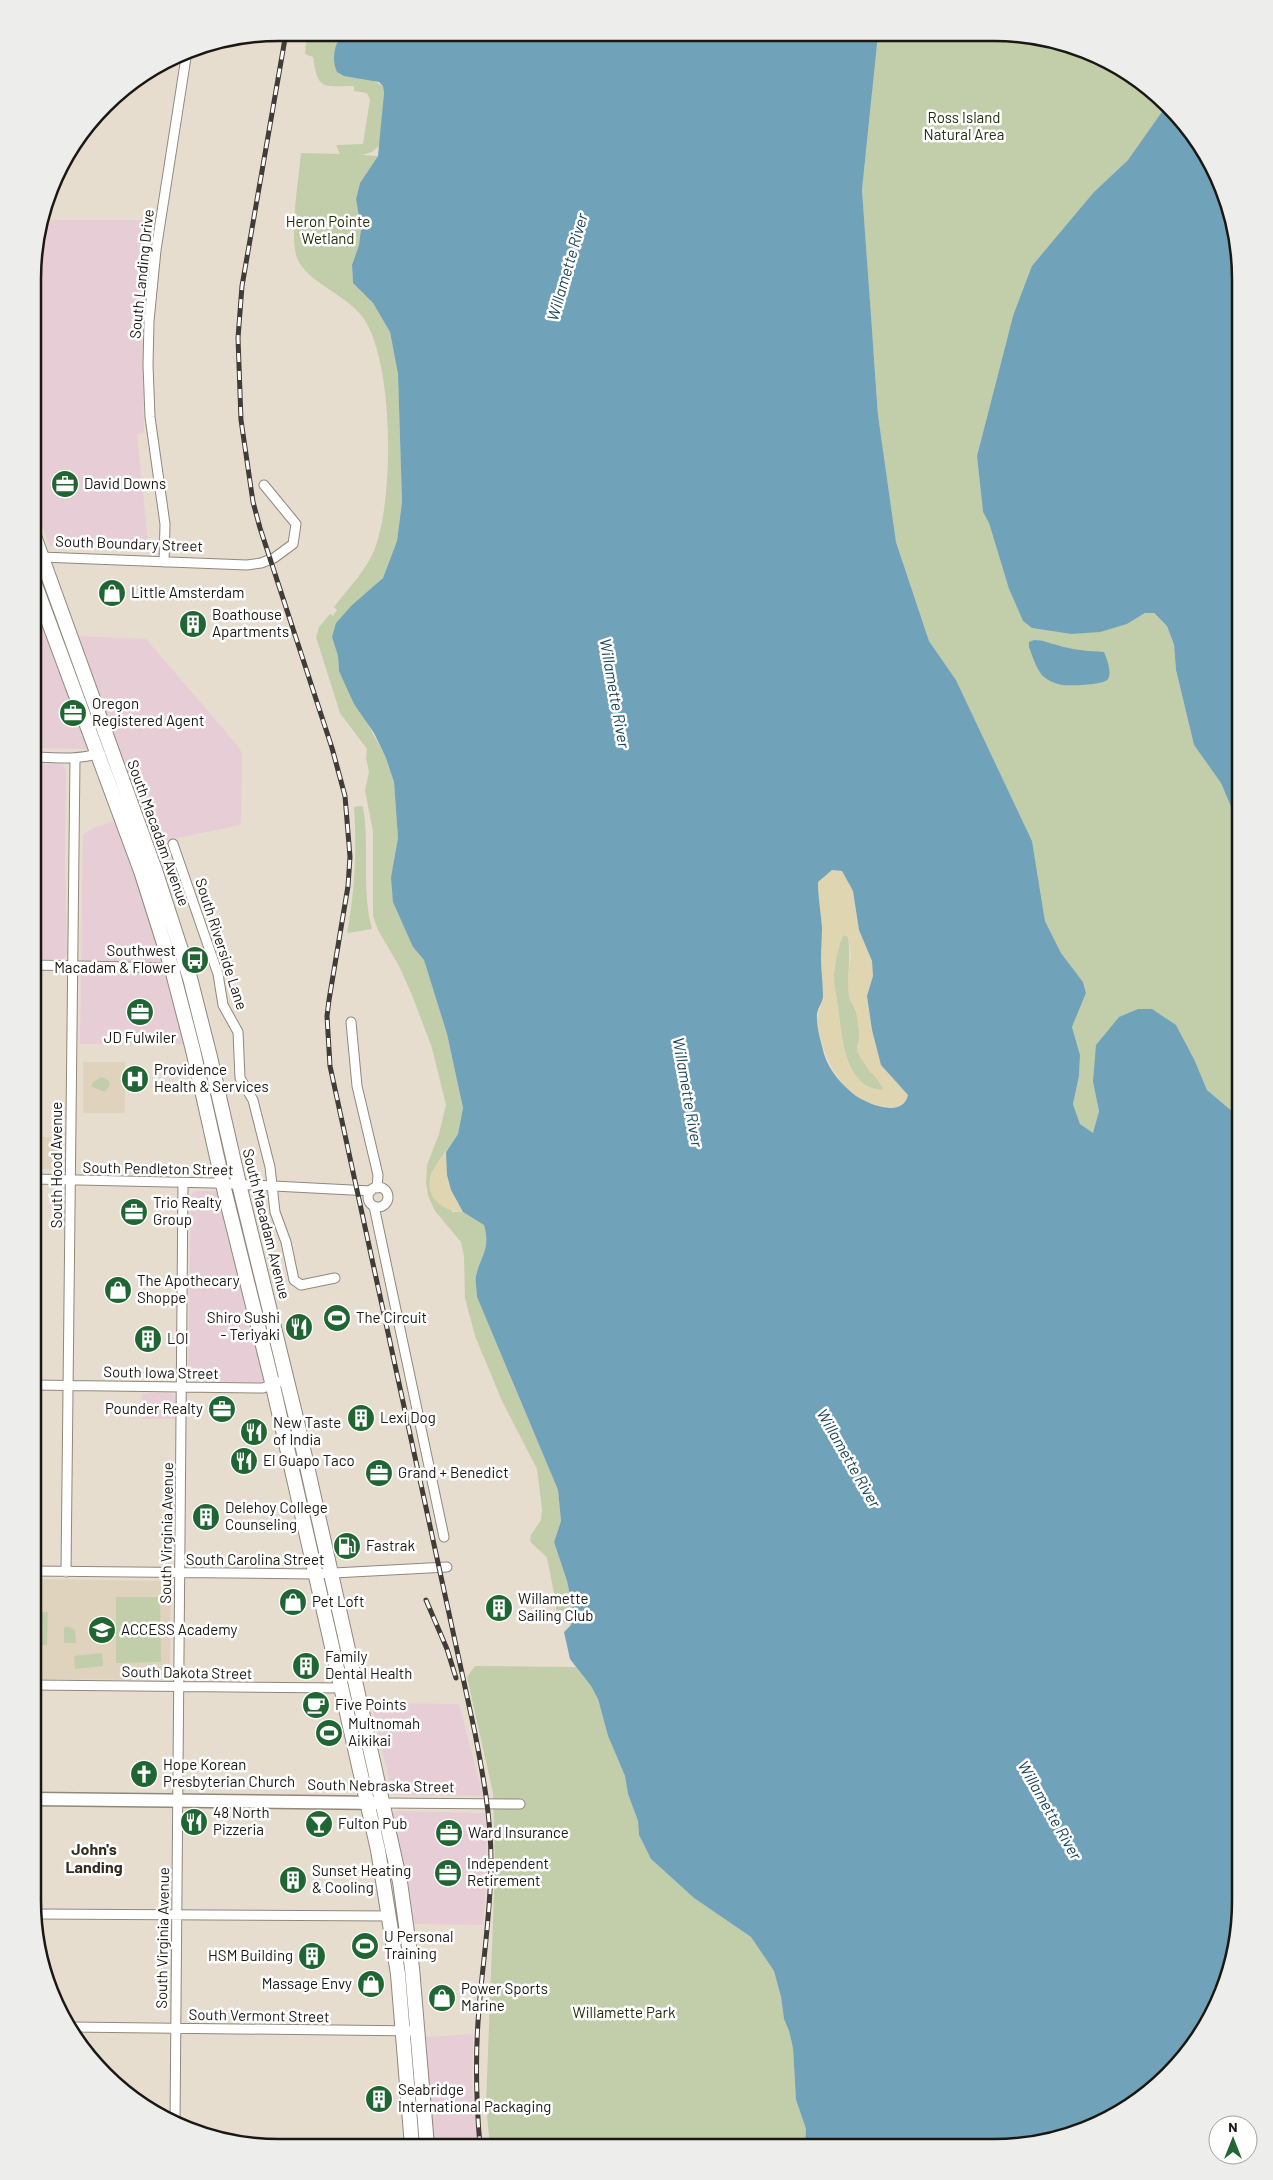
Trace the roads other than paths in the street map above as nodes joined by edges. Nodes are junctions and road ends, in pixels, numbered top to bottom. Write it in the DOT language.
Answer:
graph roads {
  1 [pos="186,60"];
  2 [pos="264,485"];
  3 [pos="41,557"];
  4 [pos="164,562"];
  5 [pos="41,567"];
  6 [pos="41,601"];
  7 [pos="111,749"];
  8 [pos="97,754"];
  9 [pos="41,757"];
  10 [pos="75,758"];
  11 [pos="173,844"];
  12 [pos="186,965"];
  13 [pos="41,966"];
  14 [pos="72,966"];
  15 [pos="172,969"];
  16 [pos="351,1022"];
  17 [pos="41,1179"];
  18 [pos="71,1180"];
  19 [pos="183,1183"];
  20 [pos="223,1184"];
  21 [pos="239,1184"];
  22 [pos="273,1186"];
  23 [pos="374,1189"];
  24 [pos="374,1206"];
  25 [pos="336,1278"];
  26 [pos="287,1379"];
  27 [pos="41,1385"];
  28 [pos="69,1386"];
  29 [pos="273,1386"];
  30 [pos="182,1387"];
  31 [pos="444,1537"];
  32 [pos="447,1567"];
  33 [pos="41,1571"];
  34 [pos="66,1572"];
  35 [pos="180,1573"];
  36 [pos="331,1573"];
  37 [pos="315,1574"];
  38 [pos="41,1685"];
  39 [pos="179,1686"];
  40 [pos="342,1688"];
  41 [pos="41,1799"];
  42 [pos="178,1801"];
  43 [pos="367,1802"];
  44 [pos="382,1802"];
  45 [pos="520,1804"];
  46 [pos="42,1914"];
  47 [pos="177,1915"];
  48 [pos="390,1916"];
  49 [pos="77,2027"];
  50 [pos="176,2028"];
  51 [pos="418,2031"];
  52 [pos="404,2032"];
  53 [pos="175,2115"];
  54 [pos="412,2139"];
  55 [pos="426,2139"];
  1 -- 4 [label="street, South Landing Drive"];
  2 -- 4 [label="street, South Boundary Street"];
  3 -- 4 [label="street, South Boundary Street"];
  5 -- 7 [label="main road, South Macadam Avenue"];
  6 -- 8 [label="main road, South Macadam Avenue"];
  7 -- 8 [label="street"];
  7 -- 12 [label="main road, South Macadam Avenue"];
  8 -- 10 [label="street"];
  8 -- 15 [label="main road, South Macadam Avenue"];
  9 -- 10 [label="street"];
  10 -- 14 [label="street, South Hood Avenue"];
  11 -- 22 [label="street, South Riverside Lane"];
  12 -- 15 [label="street"];
  12 -- 21 [label="main road, South Macadam Avenue"];
  13 -- 14 [label="street"];
  14 -- 15 [label="street"];
  14 -- 18 [label="street, South Hood Avenue"];
  15 -- 20 [label="main road, South Macadam Avenue"];
  16 -- 23 [label="street"];
  17 -- 18 [label="street, South Pendleton Street"];
  18 -- 19 [label="street, South Pendleton Street"];
  18 -- 28 [label="street, South Hood Avenue"];
  19 -- 20 [label="street, South Pendleton Street"];
  19 -- 30 [label="street, South Virginia Avenue"];
  20 -- 21 [label="street, South Pendleton Street"];
  20 -- 29 [label="main road, South Macadam Avenue"];
  21 -- 22 [label="street, South Pendleton Street"];
  21 -- 26 [label="main road, South Macadam Avenue"];
  22 -- 23 [label="street, South Pendleton Street"];
  22 -- 25 [label="street, South Riverside Lane"];
  23 -- 24 [label="street"];
  23 -- 24 [label="street"];
  24 -- 31 [label="street"];
  26 -- 29 [label="street, South Iowa Street"];
  26 -- 36 [label="main road, South Macadam Avenue"];
  27 -- 28 [label="street, South Iowa Street"];
  28 -- 30 [label="street, South Iowa Street"];
  28 -- 34 [label="street, South Hood Avenue"];
  29 -- 30 [label="street, South Iowa Street"];
  29 -- 37 [label="main road, South Macadam Avenue"];
  30 -- 35 [label="street, South Virginia Avenue"];
  32 -- 36 [label="street, South Carolina Street"];
  33 -- 34 [label="street, South Carolina Street"];
  34 -- 35 [label="street, South Carolina Street"];
  35 -- 37 [label="street, South Carolina Street"];
  35 -- 39 [label="street, South Virginia Avenue"];
  36 -- 37 [label="street, South Carolina Street"];
  36 -- 44 [label="main road, South Macadam Avenue"];
  37 -- 40 [label="main road, South Macadam Avenue"];
  38 -- 39 [label="street, South Dakota Street"];
  39 -- 40 [label="street, South Dakota Street"];
  39 -- 42 [label="street, South Virginia Avenue"];
  40 -- 43 [label="main road, South Macadam Avenue"];
  41 -- 42 [label="street, South Nebraska Street"];
  42 -- 43 [label="street, South Nebraska Street"];
  42 -- 47 [label="street, South Virginia Avenue"];
  43 -- 44 [label="street, South Nebraska Street"];
  43 -- 48 [label="main road, South Macadam Avenue"];
  44 -- 45 [label="street, South Nebraska Street"];
  44 -- 51 [label="main road, South Macadam Avenue"];
  46 -- 47 [label="street"];
  47 -- 48 [label="street"];
  47 -- 50 [label="street, South Virginia Avenue"];
  48 -- 52 [label="main road, South Macadam Avenue"];
  49 -- 50 [label="street, South Vermont Street"];
  50 -- 52 [label="street, South Vermont Street"];
  50 -- 53 [label="street, South Virginia Avenue"];
  51 -- 52 [label="street, South Vermont Street"];
  51 -- 55 [label="main road, South Macadam Avenue"];
  52 -- 54 [label="main road, South Macadam Avenue"];
}
